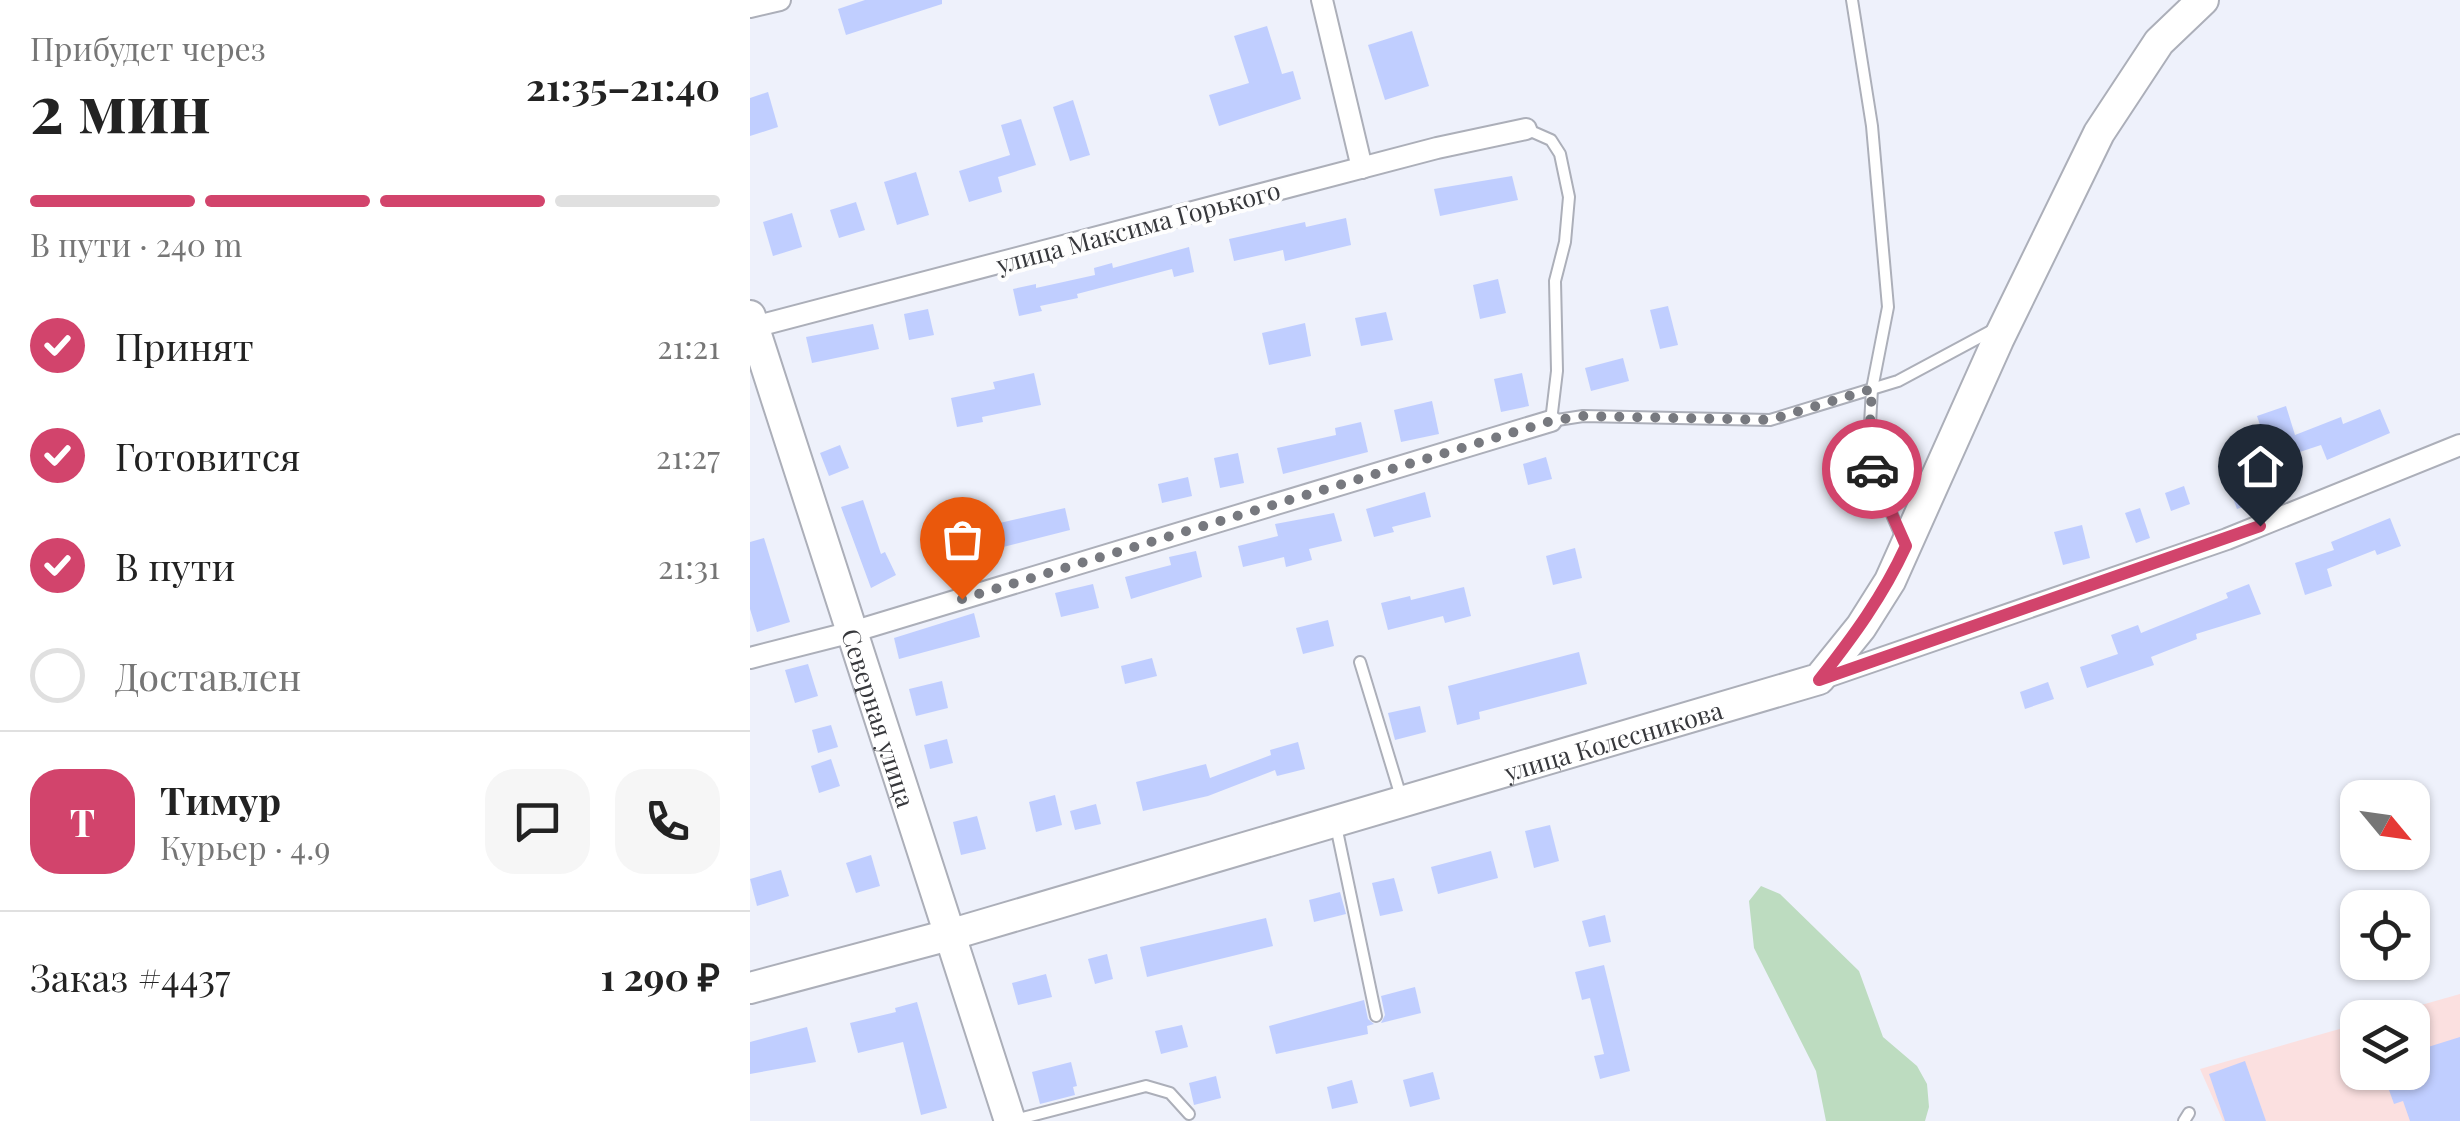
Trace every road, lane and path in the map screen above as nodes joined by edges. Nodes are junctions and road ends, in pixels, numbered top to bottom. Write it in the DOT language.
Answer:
graph roads {
  1 [pos="780,0"];
  2 [pos="1322,0"];
  3 [pos="1852,0"];
  4 [pos="2203,0"];
  5 [pos="750,8"];
  6 [pos="1526,129"];
  7 [pos="1362,168"];
  8 [pos="2007,323"];
  9 [pos="751,324"];
  10 [pos="1872,389"];
  11 [pos="1551,421"];
  12 [pos="2460,445"];
  13 [pos="1906,546"];
  14 [pos="852,632"];
  15 [pos="750,658"];
  16 [pos="1360,662"];
  17 [pos="1819,680"];
  18 [pos="1403,802"];
  19 [pos="1335,822"];
  20 [pos="949,934"];
  21 [pos="750,988"];
  22 [pos="1376,1016"];
  23 [pos="1189,1114"];
  24 [pos="1011,1121"];
  1 -- 5 [label="street"];
  2 -- 7 [label="street"];
  3 -- 10 [label="lane"];
  4 -- 8 [label="street"];
  6 -- 7 [label="street, улица Максима Горького"];
  6 -- 11 [label="lane"];
  7 -- 9 [label="street, улица Максима Горького"];
  8 -- 10 [label="lane"];
  8 -- 13 [label="street"];
  9 -- 14 [label="street, Северная улица"];
  10 -- 11 [label="lane"];
  10 -- 13 [label="lane"];
  11 -- 14 [label="street"];
  12 -- 17 [label="street, улица Колесникова"];
  13 -- 17 [label="street"];
  14 -- 15 [label="street"];
  14 -- 20 [label="street, Северная улица"];
  16 -- 18 [label="lane"];
  17 -- 18 [label="street, улица Колесникова"];
  18 -- 19 [label="street, улица Колесникова"];
  19 -- 20 [label="street, улица Колесникова"];
  19 -- 22 [label="lane"];
  20 -- 21 [label="street, улица Колесникова"];
  20 -- 24 [label="street, Северная улица"];
  23 -- 24 [label="lane"];
}
